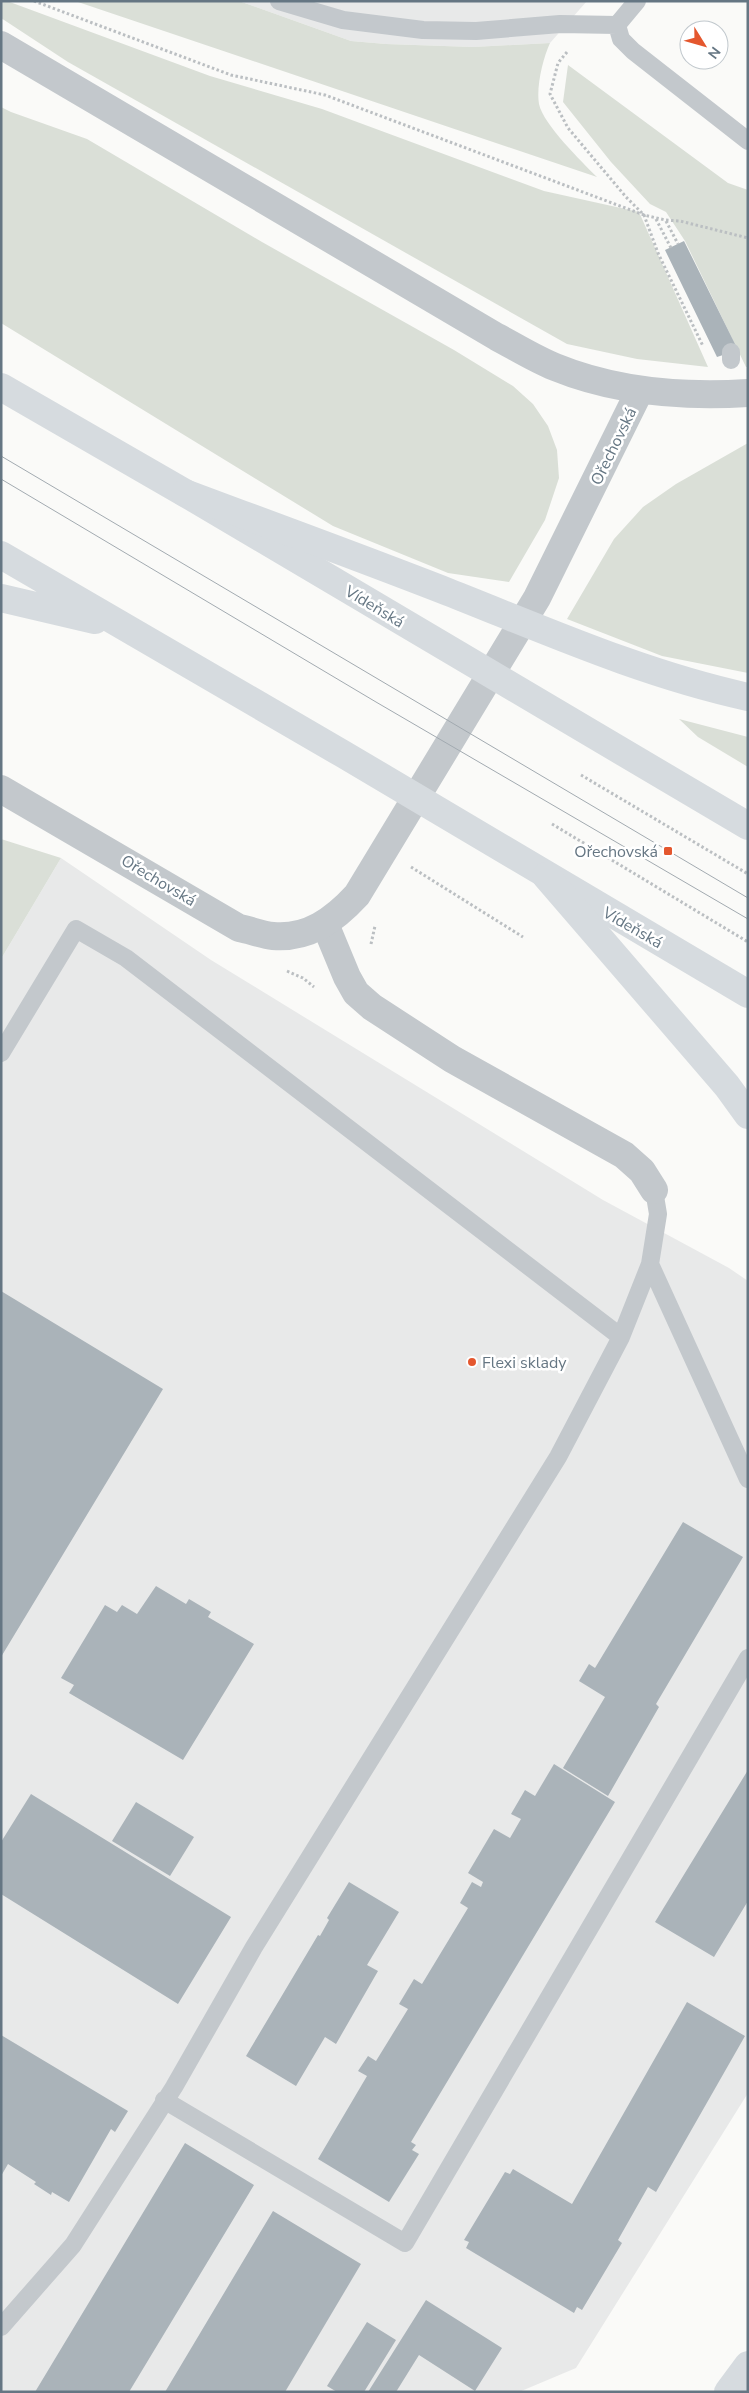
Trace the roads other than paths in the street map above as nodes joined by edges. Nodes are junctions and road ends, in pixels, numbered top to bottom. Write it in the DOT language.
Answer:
graph roads {
  1 [pos="279,1"];
  2 [pos="638,1"];
  3 [pos="617,25"];
  4 [pos="1,45"];
  5 [pos="748,141"];
  6 [pos="1,388"];
  7 [pos="640,390"];
  8 [pos="748,393"];
  9 [pos="185,494"];
  10 [pos="1,555"];
  11 [pos="1,598"];
  12 [pos="121,626"];
  13 [pos="748,697"];
  14 [pos="1,788"];
  15 [pos="748,826"];
  16 [pos="546,876"];
  17 [pos="325,924"];
  18 [pos="748,994"];
  19 [pos="1,1052"];
  20 [pos="748,1116"];
  21 [pos="654,1190"];
  22 [pos="650,1264"];
  23 [pos="621,1337"];
  24 [pos="748,1479"];
  25 [pos="748,1658"];
  26 [pos="164,2100"];
  27 [pos="1,2327"];
  28 [pos="748,2365"];
  29 [pos="728,2392"];
  1 -- 3 [label="lane"];
  2 -- 3 [label="lane"];
  3 -- 5 [label="lane"];
  4 -- 7 [label="street"];
  6 -- 9 [label="highway, Vídeňská"];
  7 -- 8 [label="street, Ořechovská"];
  7 -- 17 [label="street, Ořechovská"];
  9 -- 13 [label="highway"];
  9 -- 15 [label="highway, Vídeňská"];
  10 -- 12 [label="highway, Vídeňská"];
  11 -- 12 [label="highway"];
  12 -- 16 [label="highway, Vídeňská"];
  14 -- 17 [label="street, Ořechovská"];
  16 -- 18 [label="highway, Vídeňská"];
  16 -- 20 [label="highway"];
  17 -- 21 [label="street"];
  19 -- 23 [label="lane"];
  21 -- 22 [label="lane"];
  22 -- 23 [label="lane"];
  22 -- 24 [label="lane"];
  23 -- 26 [label="lane"];
  25 -- 26 [label="lane"];
  26 -- 27 [label="lane"];
  28 -- 29 [label="highway"];
}
